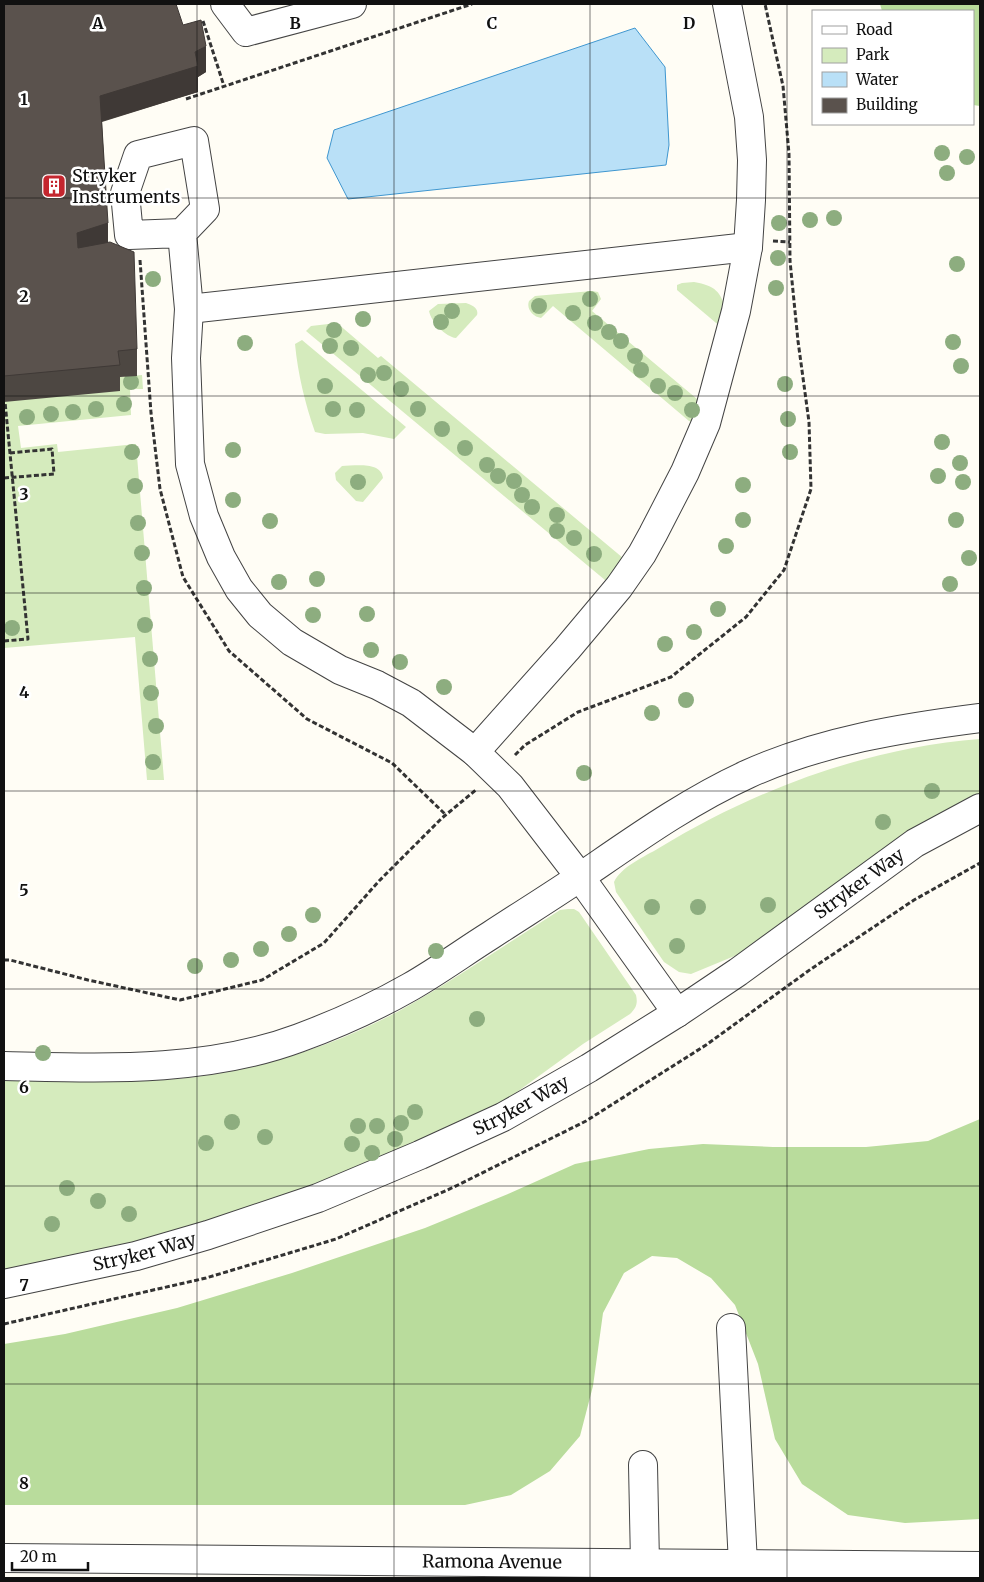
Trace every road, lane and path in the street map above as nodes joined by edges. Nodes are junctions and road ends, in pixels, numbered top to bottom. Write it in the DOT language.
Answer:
graph roads {
  1 [pos="226,4"];
  2 [pos="352,4"];
  3 [pos="472,4"];
  4 [pos="727,4"];
  5 [pos="200,13"];
  6 [pos="224,86"];
  7 [pos="186,99"];
  8 [pos="182,233"];
  9 [pos="790,242"];
  10 [pos="759,244"];
  11 [pos="189,309"];
  12 [pos="5,402"];
  13 [pos="6,438"];
  14 [pos="10,453"];
  15 [pos="4,478"];
  16 [pos="12,478"];
  17 [pos="4,641"];
  18 [pos="980,718"];
  19 [pos="475,752"];
  20 [pos="980,808"];
  21 [pos="580,877"];
  22 [pos="677,1013"];
  23 [pos="4,1066"];
  24 [pos="4,1284"];
  25 [pos="731,1328"];
  26 [pos="643,1465"];
  27 [pos="4,1558"];
  28 [pos="645,1563"];
  29 [pos="743,1564"];
  30 [pos="980,1566"];
  1 -- 2 [label="street"];
  3 -- 6 [label="path"];
  4 -- 10 [label="street"];
  5 -- 6 [label="path"];
  6 -- 7 [label="path"];
  8 -- 11 [label="street"];
  9 -- 10 [label="path"];
  10 -- 11 [label="street"];
  10 -- 19 [label="street"];
  11 -- 19 [label="street"];
  12 -- 13 [label="path"];
  13 -- 14 [label="path"];
  14 -- 16 [label="path"];
  14 -- 16 [label="path"];
  15 -- 16 [label="path"];
  16 -- 17 [label="path"];
  18 -- 21 [label="street"];
  19 -- 21 [label="street"];
  20 -- 22 [label="street, Stryker Way"];
  21 -- 22 [label="street"];
  21 -- 23 [label="street"];
  22 -- 24 [label="street, Stryker Way"];
  25 -- 29 [label="street"];
  26 -- 28 [label="street"];
  27 -- 28 [label="street, Ramona Avenue"];
  28 -- 29 [label="street, Ramona Avenue"];
  29 -- 30 [label="street, Ramona Avenue"];
}
